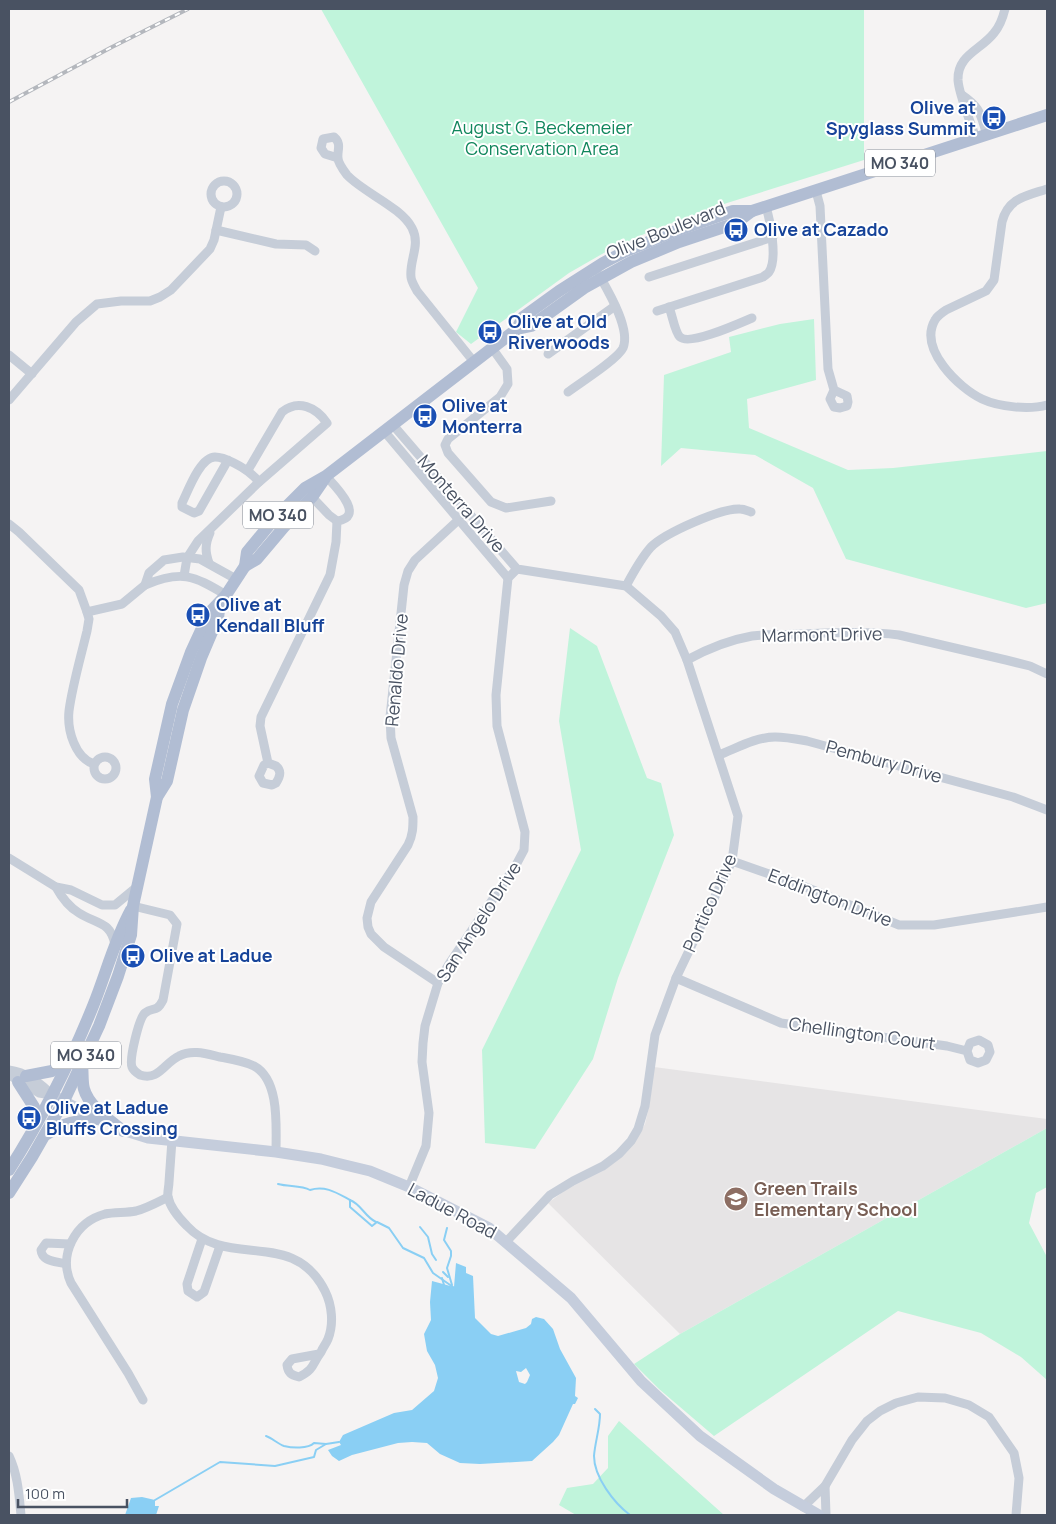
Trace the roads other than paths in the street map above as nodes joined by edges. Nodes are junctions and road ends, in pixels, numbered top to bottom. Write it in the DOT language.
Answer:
graph roads {
  1 [pos="1005,9"];
  2 [pos="1047,115"];
  3 [pos="981,137"];
  4 [pos="338,158"];
  5 [pos="1047,189"];
  6 [pos="816,191"];
  7 [pos="221,207"];
  8 [pos="766,207"];
  9 [pos="216,230"];
  10 [pos="773,237"];
  11 [pos="315,251"];
  12 [pos="598,273"];
  13 [pos="649,276"];
  14 [pos="615,306"];
  15 [pos="669,307"];
  16 [pos="657,311"];
  17 [pos="752,318"];
  18 [pos="492,348"];
  19 [pos="548,354"];
  20 [pos="9,355"];
  21 [pos="474,362"];
  22 [pos="32,374"];
  23 [pos="834,390"];
  24 [pos="568,392"];
  25 [pos="9,400"];
  26 [pos="1047,405"];
  27 [pos="388,428"];
  28 [pos="228,460"];
  29 [pos="248,470"];
  30 [pos="326,476"];
  31 [pos="259,482"];
  32 [pos="312,497"];
  33 [pos="551,501"];
  34 [pos="467,512"];
  35 [pos="751,512"];
  36 [pos="458,520"];
  37 [pos="337,521"];
  38 [pos="9,524"];
  39 [pos="211,530"];
  40 [pos="188,558"];
  41 [pos="209,563"];
  42 [pos="244,566"];
  43 [pos="517,569"];
  44 [pos="184,576"];
  45 [pos="508,578"];
  46 [pos="236,579"];
  47 [pos="144,586"];
  48 [pos="626,586"];
  49 [pos="223,598"];
  50 [pos="87,612"];
  51 [pos="687,660"];
  52 [pos="1047,674"];
  53 [pos="719,755"];
  54 [pos="268,763"];
  55 [pos="94,764"];
  56 [pos="1047,810"];
  57 [pos="9,858"];
  58 [pos="732,861"];
  59 [pos="138,885"];
  60 [pos="56,887"];
  61 [pos="133,906"];
  62 [pos="1047,907"];
  63 [pos="115,945"];
  64 [pos="676,978"];
  65 [pos="438,983"];
  66 [pos="967,1051"];
  67 [pos="77,1060"];
  68 [pos="9,1070"];
  69 [pos="18,1078"];
  70 [pos="58,1098"];
  71 [pos="97,1119"];
  72 [pos="123,1131"];
  73 [pos="39,1132"];
  74 [pos="172,1140"];
  75 [pos="276,1152"];
  76 [pos="9,1170"];
  77 [pos="410,1187"];
  78 [pos="9,1192"];
  79 [pos="168,1197"];
  80 [pos="202,1239"];
  81 [pos="506,1242"];
  82 [pos="70,1244"];
  83 [pos="220,1246"];
  84 [pos="66,1264"];
  85 [pos="319,1354"];
  86 [pos="142,1400"];
  87 [pos="9,1456"];
  88 [pos="825,1486"];
  89 [pos="803,1507"];
  90 [pos="21,1515"];
  91 [pos="820,1515"];
  92 [pos="826,1515"];
  93 [pos="1016,1515"];
  1 -- 3 [label="street"];
  2 -- 3 [label="main road, Olive Boulevard / MO 340"];
  3 -- 6 [label="main road, Olive Boulevard / MO 340"];
  4 -- 21 [label="street"];
  5 -- 26 [label="street"];
  6 -- 8 [label="main road, Olive Boulevard / MO 340"];
  6 -- 23 [label="street"];
  7 -- 9 [label="street"];
  8 -- 10 [label="street"];
  8 -- 12 [label="main road, Olive Boulevard / MO 340"];
  9 -- 11 [label="street"];
  9 -- 22 [label="street"];
  10 -- 13 [label="street"];
  10 -- 15 [label="street"];
  12 -- 14 [label="street"];
  12 -- 18 [label="main road, Olive Boulevard / MO 340"];
  14 -- 19 [label="street"];
  14 -- 24 [label="street"];
  15 -- 16 [label="street"];
  15 -- 17 [label="street"];
  18 -- 21 [label="main road, Olive Boulevard / MO 340"];
  18 -- 33 [label="street"];
  20 -- 22 [label="street"];
  21 -- 27 [label="main road, Olive Boulevard / MO 340"];
  22 -- 25 [label="street"];
  27 -- 30 [label="main road, Olive Boulevard / MO 340"];
  27 -- 34 [label="street, Monterra Drive"];
  27 -- 36 [label="street, Monterra Drive"];
  28 -- 28 [label="street"];
  28 -- 29 [label="street"];
  29 -- 31 [label="street"];
  29 -- 31 [label="street"];
  30 -- 32 [label="main road, Olive Boulevard / MO 340"];
  30 -- 37 [label="street"];
  30 -- 42 [label="main road, Olive Boulevard / MO 340"];
  31 -- 39 [label="street"];
  32 -- 37 [label="street"];
  32 -- 42 [label="main road, Olive Boulevard / MO 340"];
  34 -- 36 [label="street, Renaldo Drive"];
  34 -- 43 [label="street, Monterra Drive"];
  35 -- 48 [label="street"];
  36 -- 45 [label="street, Monterra Drive"];
  36 -- 65 [label="street, Renaldo Drive"];
  37 -- 54 [label="street"];
  38 -- 50 [label="street"];
  39 -- 40 [label="street"];
  39 -- 41 [label="street"];
  40 -- 41 [label="street"];
  40 -- 44 [label="street"];
  40 -- 47 [label="street"];
  41 -- 46 [label="street"];
  42 -- 46 [label="main road, Olive Boulevard / MO 340"];
  43 -- 45 [label="street"];
  43 -- 48 [label="street, Monterra Drive"];
  44 -- 47 [label="street"];
  44 -- 49 [label="street"];
  45 -- 65 [label="street, San Angelo Drive"];
  46 -- 49 [label="main road, Olive Boulevard / MO 340"];
  47 -- 50 [label="street"];
  48 -- 51 [label="street, Portico Drive"];
  49 -- 59 [label="main road, Olive Boulevard / MO 340"];
  50 -- 55 [label="street"];
  51 -- 52 [label="street, Marmont Drive"];
  51 -- 53 [label="street, Portico Drive"];
  53 -- 56 [label="street, Pembury Drive"];
  53 -- 58 [label="street, Portico Drive"];
  57 -- 60 [label="street"];
  58 -- 62 [label="street, Eddington Drive"];
  58 -- 64 [label="street, Portico Drive"];
  59 -- 60 [label="street"];
  59 -- 61 [label="main road, Olive Boulevard / MO 340"];
  60 -- 63 [label="street"];
  61 -- 63 [label="main road, Olive Boulevard / MO 340"];
  61 -- 67 [label="main road, Olive Boulevard / MO 340"];
  61 -- 75 [label="street"];
  63 -- 67 [label="main road, Olive Boulevard / MO 340"];
  64 -- 66 [label="street, Chellington Court"];
  64 -- 81 [label="street, Portico Drive"];
  65 -- 77 [label="street, San Angelo Drive"];
  67 -- 69 [label="main road"];
  67 -- 70 [label="main road, Olive Boulevard / MO 340"];
  67 -- 72 [label="main road"];
  68 -- 69 [label="street"];
  69 -- 70 [label="street"];
  69 -- 73 [label="main road"];
  70 -- 71 [label="main road, Ladue Road"];
  70 -- 73 [label="main road, Olive Boulevard / MO 340"];
  71 -- 72 [label="main road, Ladue Road"];
  71 -- 73 [label="main road"];
  72 -- 74 [label="main road, Ladue Road"];
  73 -- 76 [label="main road, Olive Boulevard / MO 340"];
  73 -- 78 [label="main road, Olive Boulevard / MO 340"];
  74 -- 75 [label="main road, Ladue Road"];
  74 -- 79 [label="street"];
  75 -- 77 [label="main road, Ladue Road"];
  77 -- 81 [label="main road, Ladue Road"];
  79 -- 80 [label="street"];
  79 -- 82 [label="street"];
  80 -- 83 [label="street"];
  80 -- 83 [label="street"];
  81 -- 89 [label="main road, Ladue Road"];
  82 -- 84 [label="street"];
  82 -- 84 [label="street"];
  83 -- 85 [label="street"];
  84 -- 86 [label="street"];
  87 -- 90 [label="street"];
  88 -- 89 [label="street"];
  88 -- 92 [label="street"];
  88 -- 93 [label="street"];
  89 -- 91 [label="main road, Ladue Road"];
}
